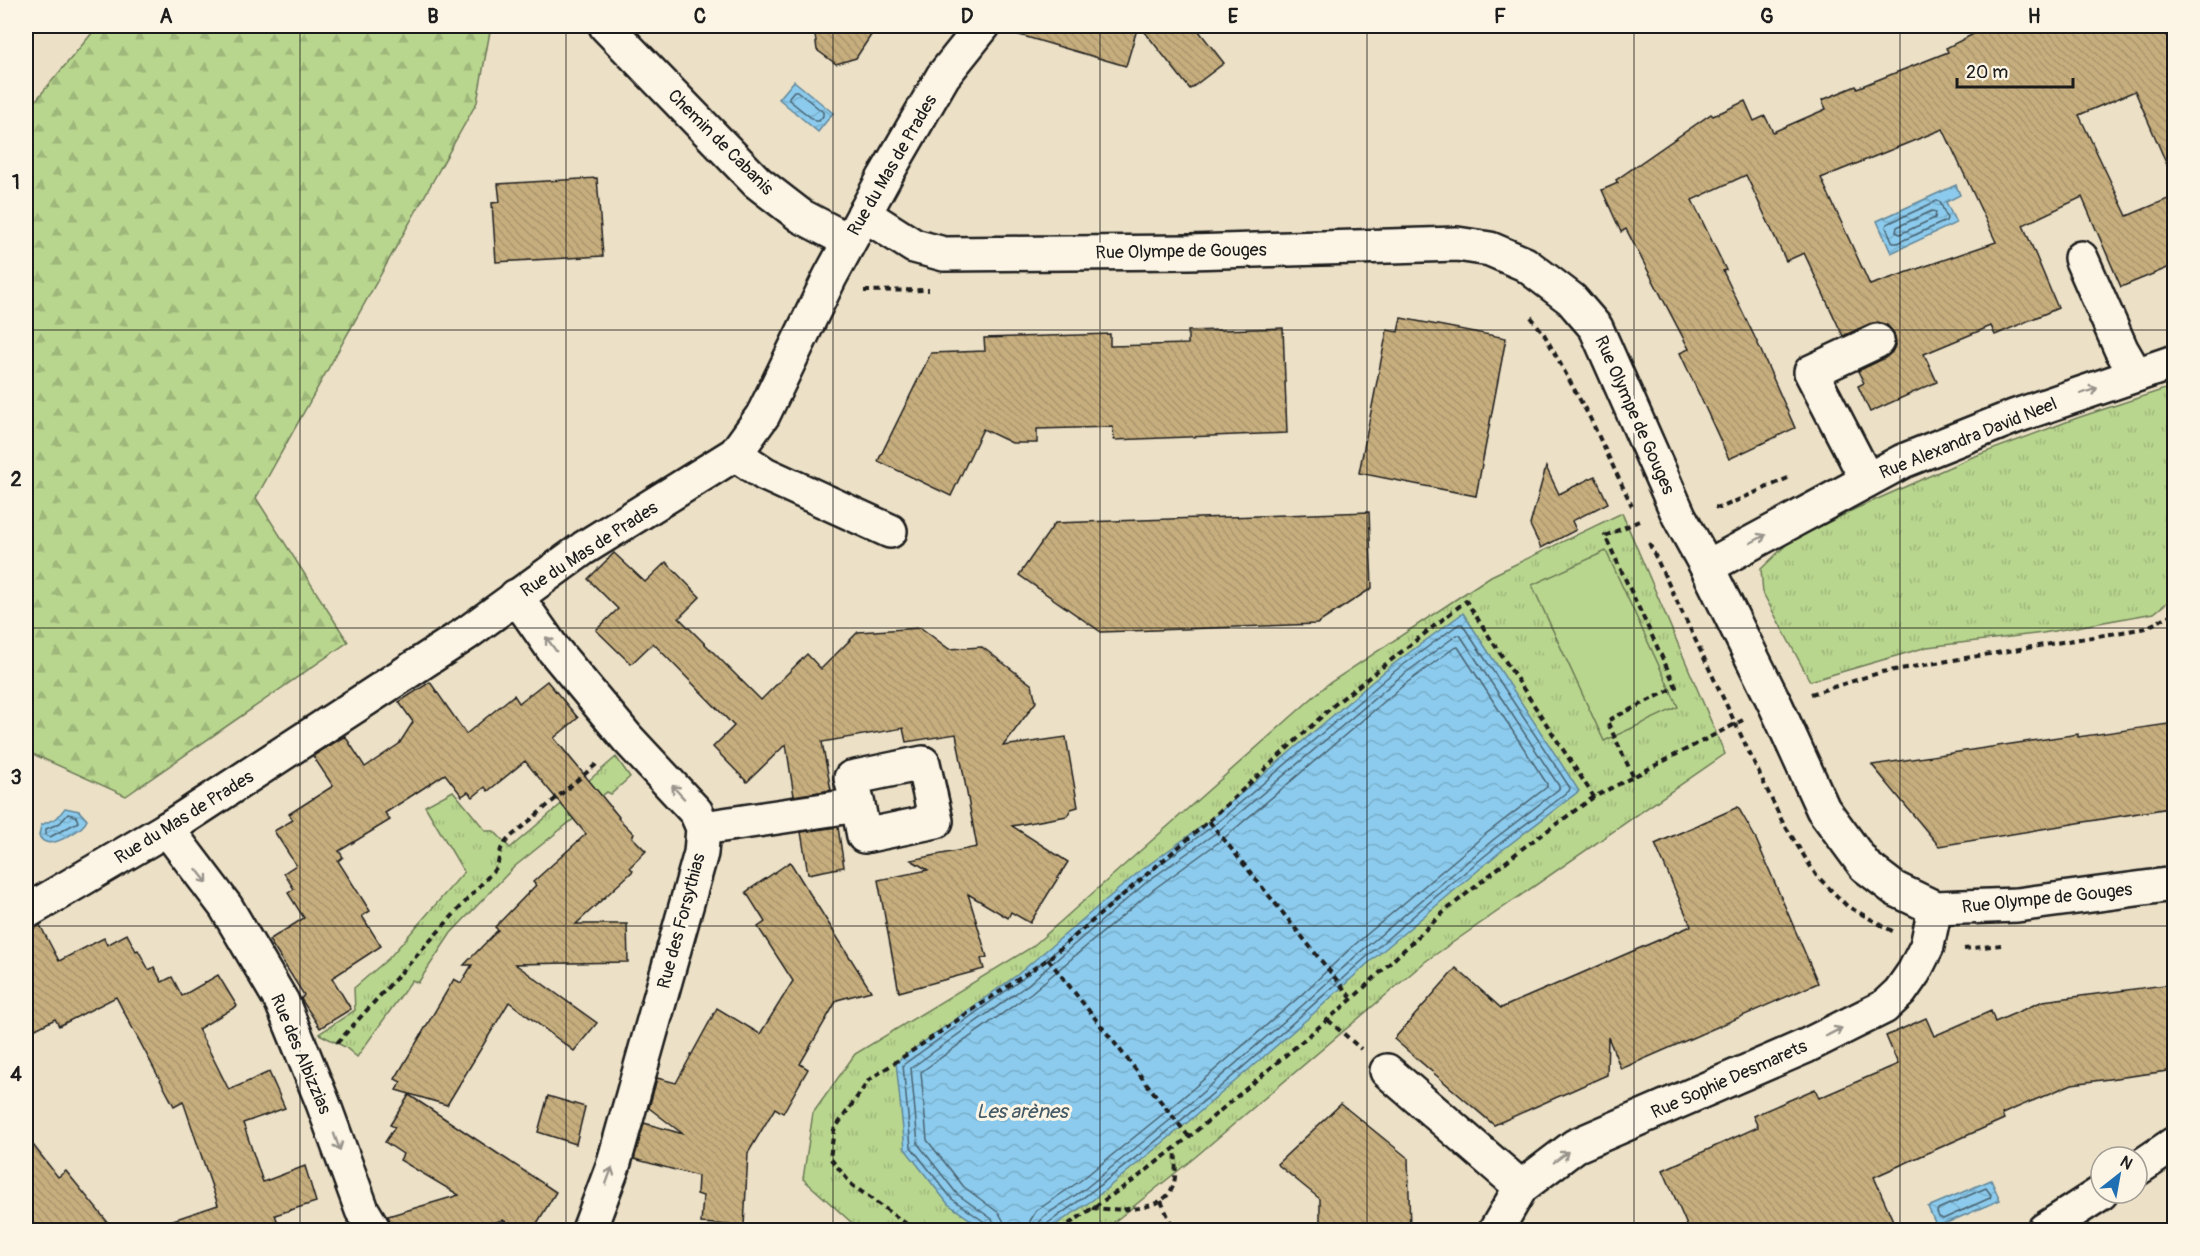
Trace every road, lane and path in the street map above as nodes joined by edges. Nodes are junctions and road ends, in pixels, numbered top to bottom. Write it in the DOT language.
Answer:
graph roads {
  1 [pos="606,26"];
  2 [pos="983,26"];
  3 [pos="857,228"];
  4 [pos="2081,258"];
  5 [pos="930,290"];
  6 [pos="858,292"];
  7 [pos="1526,310"];
  8 [pos="1877,341"];
  9 [pos="2175,362"];
  10 [pos="2136,375"];
  11 [pos="735,454"];
  12 [pos="1867,480"];
  13 [pos="890,531"];
  14 [pos="1649,543"];
  15 [pos="1707,567"];
  16 [pos="516,596"];
  17 [pos="2175,613"];
  18 [pos="1810,694"];
  19 [pos="1752,716"];
  20 [pos="1734,724"];
  21 [pos="627,738"];
  22 [pos="1633,776"];
  23 [pos="1594,797"];
  24 [pos="858,805"];
  25 [pos="1209,821"];
  26 [pos="703,828"];
  27 [pos="167,829"];
  28 [pos="2175,884"];
  29 [pos="1935,908"];
  30 [pos="26,912"];
  31 [pos="2004,945"];
  32 [pos="1927,946"];
  33 [pos="1048,959"];
  34 [pos="1352,999"];
  35 [pos="1328,1020"];
  36 [pos="1387,1071"];
  37 [pos="310,1072"];
  38 [pos="1189,1137"];
  39 [pos="2175,1144"];
  40 [pos="1176,1147"];
  41 [pos="2149,1161"];
  42 [pos="1521,1187"];
  43 [pos="1161,1201"];
  44 [pos="2089,1201"];
  45 [pos="1092,1208"];
  46 [pos="374,1230"];
  47 [pos="589,1230"];
  48 [pos="915,1230"];
  49 [pos="1060,1230"];
  50 [pos="1174,1230"];
  51 [pos="1496,1230"];
  52 [pos="2044,1230"];
  1 -- 3 [label="street, Chemin de Cabanis"];
  2 -- 3 [label="street, Rue du Mas de Prades"];
  3 -- 11 [label="street, Rue du Mas de Prades"];
  3 -- 15 [label="street, Rue Olympe de Gouges"];
  4 -- 10 [label="street"];
  5 -- 6 [label="path"];
  7 -- 22 [label="path"];
  8 -- 12 [label="street"];
  9 -- 10 [label="street, Rue Alexandra David Neel"];
  12 -- 10 [label="street, Rue Alexandra David Neel, one-way"];
  11 -- 13 [label="street"];
  11 -- 16 [label="street, Rue du Mas de Prades"];
  15 -- 12 [label="street, Rue Alexandra David Neel, one-way"];
  14 -- 20 [label="path"];
  15 -- 29 [label="street, Rue Olympe de Gouges"];
  21 -- 16 [label="street, Rue des Forsythias, one-way"];
  16 -- 27 [label="street, Rue du Mas de Prades"];
  17 -- 18 [label="path"];
  19 -- 20 [label="path"];
  20 -- 22 [label="path"];
  20 -- 32 [label="path"];
  26 -- 21 [label="street, Rue des Forsythias, one-way"];
  21 -- 37 [label="path"];
  22 -- 23 [label="path"];
  23 -- 25 [label="path"];
  23 -- 34 [label="path"];
  24 -- 26 [label="street"];
  25 -- 33 [label="path"];
  25 -- 34 [label="path"];
  47 -- 26 [label="street, Rue des Forsythias, one-way"];
  27 -- 30 [label="street, Rue du Mas de Prades"];
  27 -- 37 [label="street, Rue des Albizzias, one-way"];
  28 -- 29 [label="street, Rue Olympe de Gouges"];
  29 -- 32 [label="street, Rue Sophie Desmarets"];
  31 -- 32 [label="path"];
  42 -- 32 [label="street, Rue Sophie Desmarets, one-way"];
  33 -- 38 [label="path"];
  33 -- 48 [label="path"];
  34 -- 35 [label="path"];
  35 -- 36 [label="path"];
  35 -- 38 [label="path"];
  36 -- 42 [label="street"];
  37 -- 46 [label="street, Rue des Albizzias, one-way"];
  38 -- 40 [label="path"];
  39 -- 41 [label="street"];
  40 -- 43 [label="path"];
  40 -- 45 [label="path"];
  42 -- 51 [label="street, Rue Sophie Desmarets"];
  43 -- 45 [label="path"];
  43 -- 50 [label="path"];
  44 -- 52 [label="street"];
  45 -- 49 [label="path"];
}
